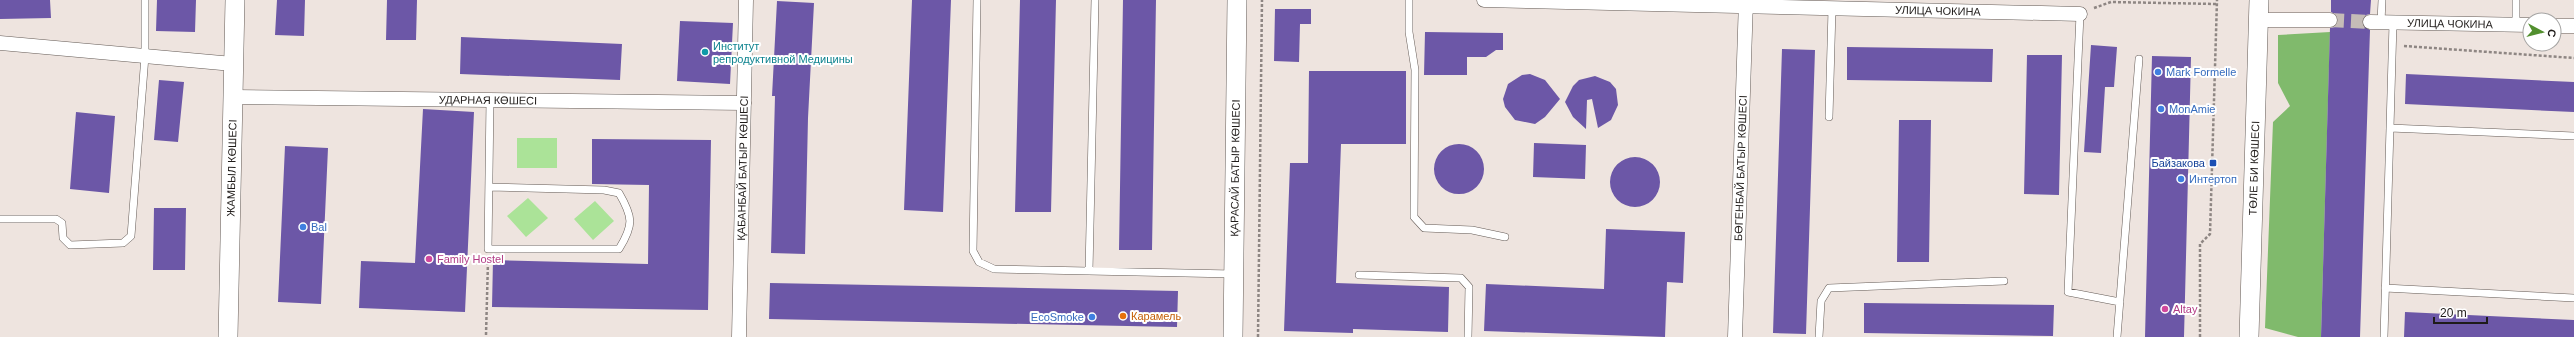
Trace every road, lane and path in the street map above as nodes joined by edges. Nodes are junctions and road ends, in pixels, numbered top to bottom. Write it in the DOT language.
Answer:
graph roads {
  1 [pos="146,0"];
  2 [pos="235,0"];
  3 [pos="746,0"];
  4 [pos="977,0"];
  5 [pos="1096,0"];
  6 [pos="1237,0"];
  7 [pos="1262,0"];
  8 [pos="1409,0"];
  9 [pos="1484,0"];
  10 [pos="2216,0"];
  11 [pos="2259,0"];
  12 [pos="2382,0"];
  13 [pos="2516,0"];
  14 [pos="1746,3"];
  15 [pos="2216,4"];
  16 [pos="1832,9"];
  17 [pos="2080,14"];
  18 [pos="2258,20"];
  19 [pos="2330,20"];
  20 [pos="2381,22"];
  21 [pos="2516,25"];
  22 [pos="2522,25"];
  23 [pos="2562,26"];
  24 [pos="2574,26"];
  25 [pos="2392,42"];
  26 [pos="0,43"];
  27 [pos="145,56"];
  28 [pos="2140,58"];
  29 [pos="2574,58"];
  30 [pos="234,64"];
  31 [pos="233,97"];
  32 [pos="490,100"];
  33 [pos="744,103"];
  34 [pos="1829,117"];
  35 [pos="2390,128"];
  36 [pos="2574,136"];
  37 [pos="489,187"];
  38 [pos="0,219"];
  39 [pos="1505,237"];
  40 [pos="488,249"];
  41 [pos="1089,271"];
  42 [pos="1233,274"];
  43 [pos="1359,275"];
  44 [pos="2004,281"];
  45 [pos="2385,288"];
  46 [pos="2574,298"];
  47 [pos="2120,302"];
  48 [pos="486,335"];
  49 [pos="228,337"];
  50 [pos="739,337"];
  51 [pos="1233,337"];
  52 [pos="1258,337"];
  53 [pos="1468,337"];
  54 [pos="1735,337"];
  55 [pos="1819,337"];
  56 [pos="2117,337"];
  57 [pos="2200,337"];
  58 [pos="2249,337"];
  59 [pos="2384,337"];
  1 -- 27 [label="lane"];
  2 -- 30 [label="street, ЖАМБЫЛ КӨШЕСІ"];
  3 -- 33 [label="street, ҚАБАНБАЙ БАТЫР КӨШЕСІ"];
  4 -- 41 [label="lane"];
  5 -- 41 [label="lane"];
  6 -- 42 [label="street, ҚАРАСАЙ БАТЫР КӨШЕСІ"];
  7 -- 52 [label="path"];
  8 -- 39 [label="lane"];
  9 -- 14 [label="street, УЛИЦА ЧОКИНА"];
  10 -- 15 [label="path"];
  11 -- 18 [label="street, ТӨЛЕ БИ КӨШЕСІ"];
  12 -- 20 [label="lane"];
  13 -- 21 [label="lane"];
  14 -- 16 [label="street, УЛИЦА ЧОКИНА"];
  14 -- 54 [label="street, БӨГЕНБАЙ БАТЫР КӨШЕСІ"];
  15 -- 17 [label="path"];
  15 -- 57 [label="path"];
  16 -- 17 [label="street, УЛИЦА ЧОКИНА"];
  16 -- 34 [label="lane"];
  17 -- 47 [label="lane"];
  18 -- 19 [label="street"];
  18 -- 58 [label="street, ТӨЛЕ БИ КӨШЕСІ"];
  20 -- 21 [label="street, УЛИЦА ЧОКИНА"];
  20 -- 25 [label="lane"];
  21 -- 22 [label="street, УЛИЦА ЧОКИНА"];
  23 -- 24 [label="street"];
  25 -- 29 [label="path"];
  25 -- 35 [label="lane"];
  26 -- 27 [label="street"];
  27 -- 30 [label="street"];
  27 -- 38 [label="lane"];
  28 -- 47 [label="lane"];
  30 -- 31 [label="street, ЖАМБЫЛ КӨШЕСІ"];
  31 -- 32 [label="street, УДАРНАЯ КӨШЕСІ"];
  31 -- 49 [label="street, ЖАМБЫЛ КӨШЕСІ"];
  32 -- 33 [label="street, УДАРНАЯ КӨШЕСІ"];
  32 -- 37 [label="lane"];
  33 -- 50 [label="street, ҚАБАНБАЙ БАТЫР КӨШЕСІ"];
  35 -- 36 [label="lane"];
  35 -- 45 [label="lane"];
  37 -- 40 [label="lane"];
  37 -- 40 [label="lane"];
  40 -- 48 [label="path"];
  41 -- 42 [label="lane"];
  42 -- 51 [label="street, ҚАРАСАЙ БАТЫР КӨШЕСІ"];
  43 -- 53 [label="lane"];
  44 -- 55 [label="lane"];
  45 -- 46 [label="lane"];
  45 -- 59 [label="lane"];
  47 -- 56 [label="lane"];
}
